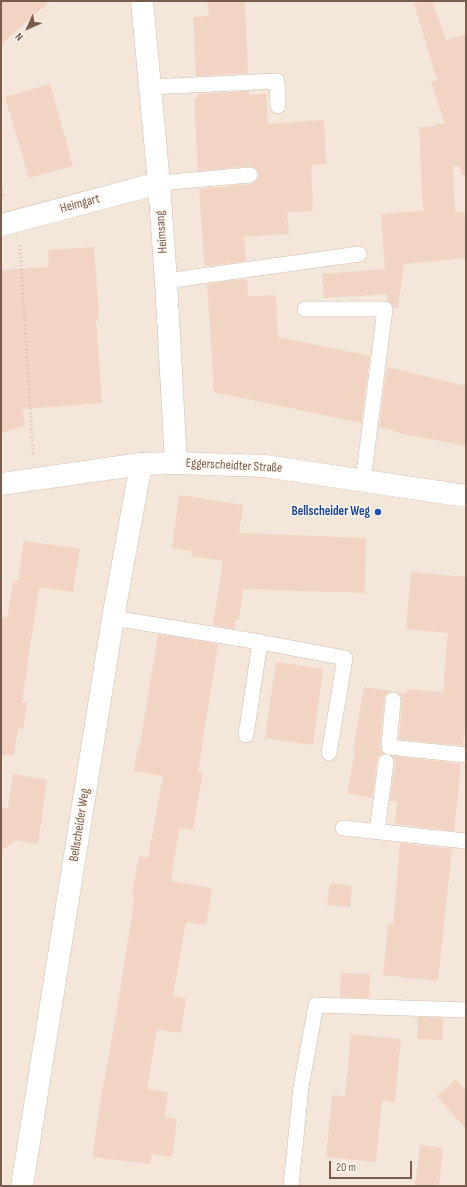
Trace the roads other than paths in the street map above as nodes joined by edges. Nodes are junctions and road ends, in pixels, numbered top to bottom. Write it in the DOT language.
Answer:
graph roads {
  1 [pos="142,1"];
  2 [pos="150,87"];
  3 [pos="278,106"];
  4 [pos="250,175"];
  5 [pos="159,183"];
  6 [pos="8,223"];
  7 [pos="359,254"];
  8 [pos="166,281"];
  9 [pos="305,309"];
  10 [pos="176,463"];
  11 [pos="141,464"];
  12 [pos="363,481"];
  13 [pos="1,484"];
  14 [pos="466,496"];
  15 [pos="113,618"];
  16 [pos="260,642"];
  17 [pos="393,700"];
  18 [pos="246,735"];
  19 [pos="329,753"];
  20 [pos="466,755"];
  21 [pos="386,762"];
  22 [pos="343,828"];
  23 [pos="377,831"];
  24 [pos="466,841"];
  25 [pos="466,1010"];
  26 [pos="22,1186"];
  27 [pos="291,1186"];
  1 -- 2 [label="street, Heimsang"];
  2 -- 3 [label="lane"];
  2 -- 5 [label="street, Heimsang"];
  4 -- 5 [label="lane"];
  5 -- 6 [label="street, Heimgart"];
  5 -- 8 [label="street, Heimsang"];
  7 -- 8 [label="lane"];
  8 -- 10 [label="street, Heimsang"];
  9 -- 12 [label="lane"];
  10 -- 11 [label="street, Eggerscheidter Straße"];
  10 -- 12 [label="street, Eggerscheidter Straße"];
  11 -- 13 [label="street, Eggerscheidter Straße"];
  11 -- 15 [label="street, Bellscheider Weg"];
  12 -- 14 [label="street, Eggerscheidter Straße"];
  15 -- 16 [label="lane"];
  15 -- 26 [label="street, Bellscheider Weg"];
  16 -- 18 [label="lane"];
  16 -- 19 [label="lane"];
  17 -- 20 [label="lane"];
  21 -- 23 [label="lane"];
  22 -- 23 [label="lane"];
  23 -- 24 [label="lane"];
  25 -- 27 [label="lane"];
}
